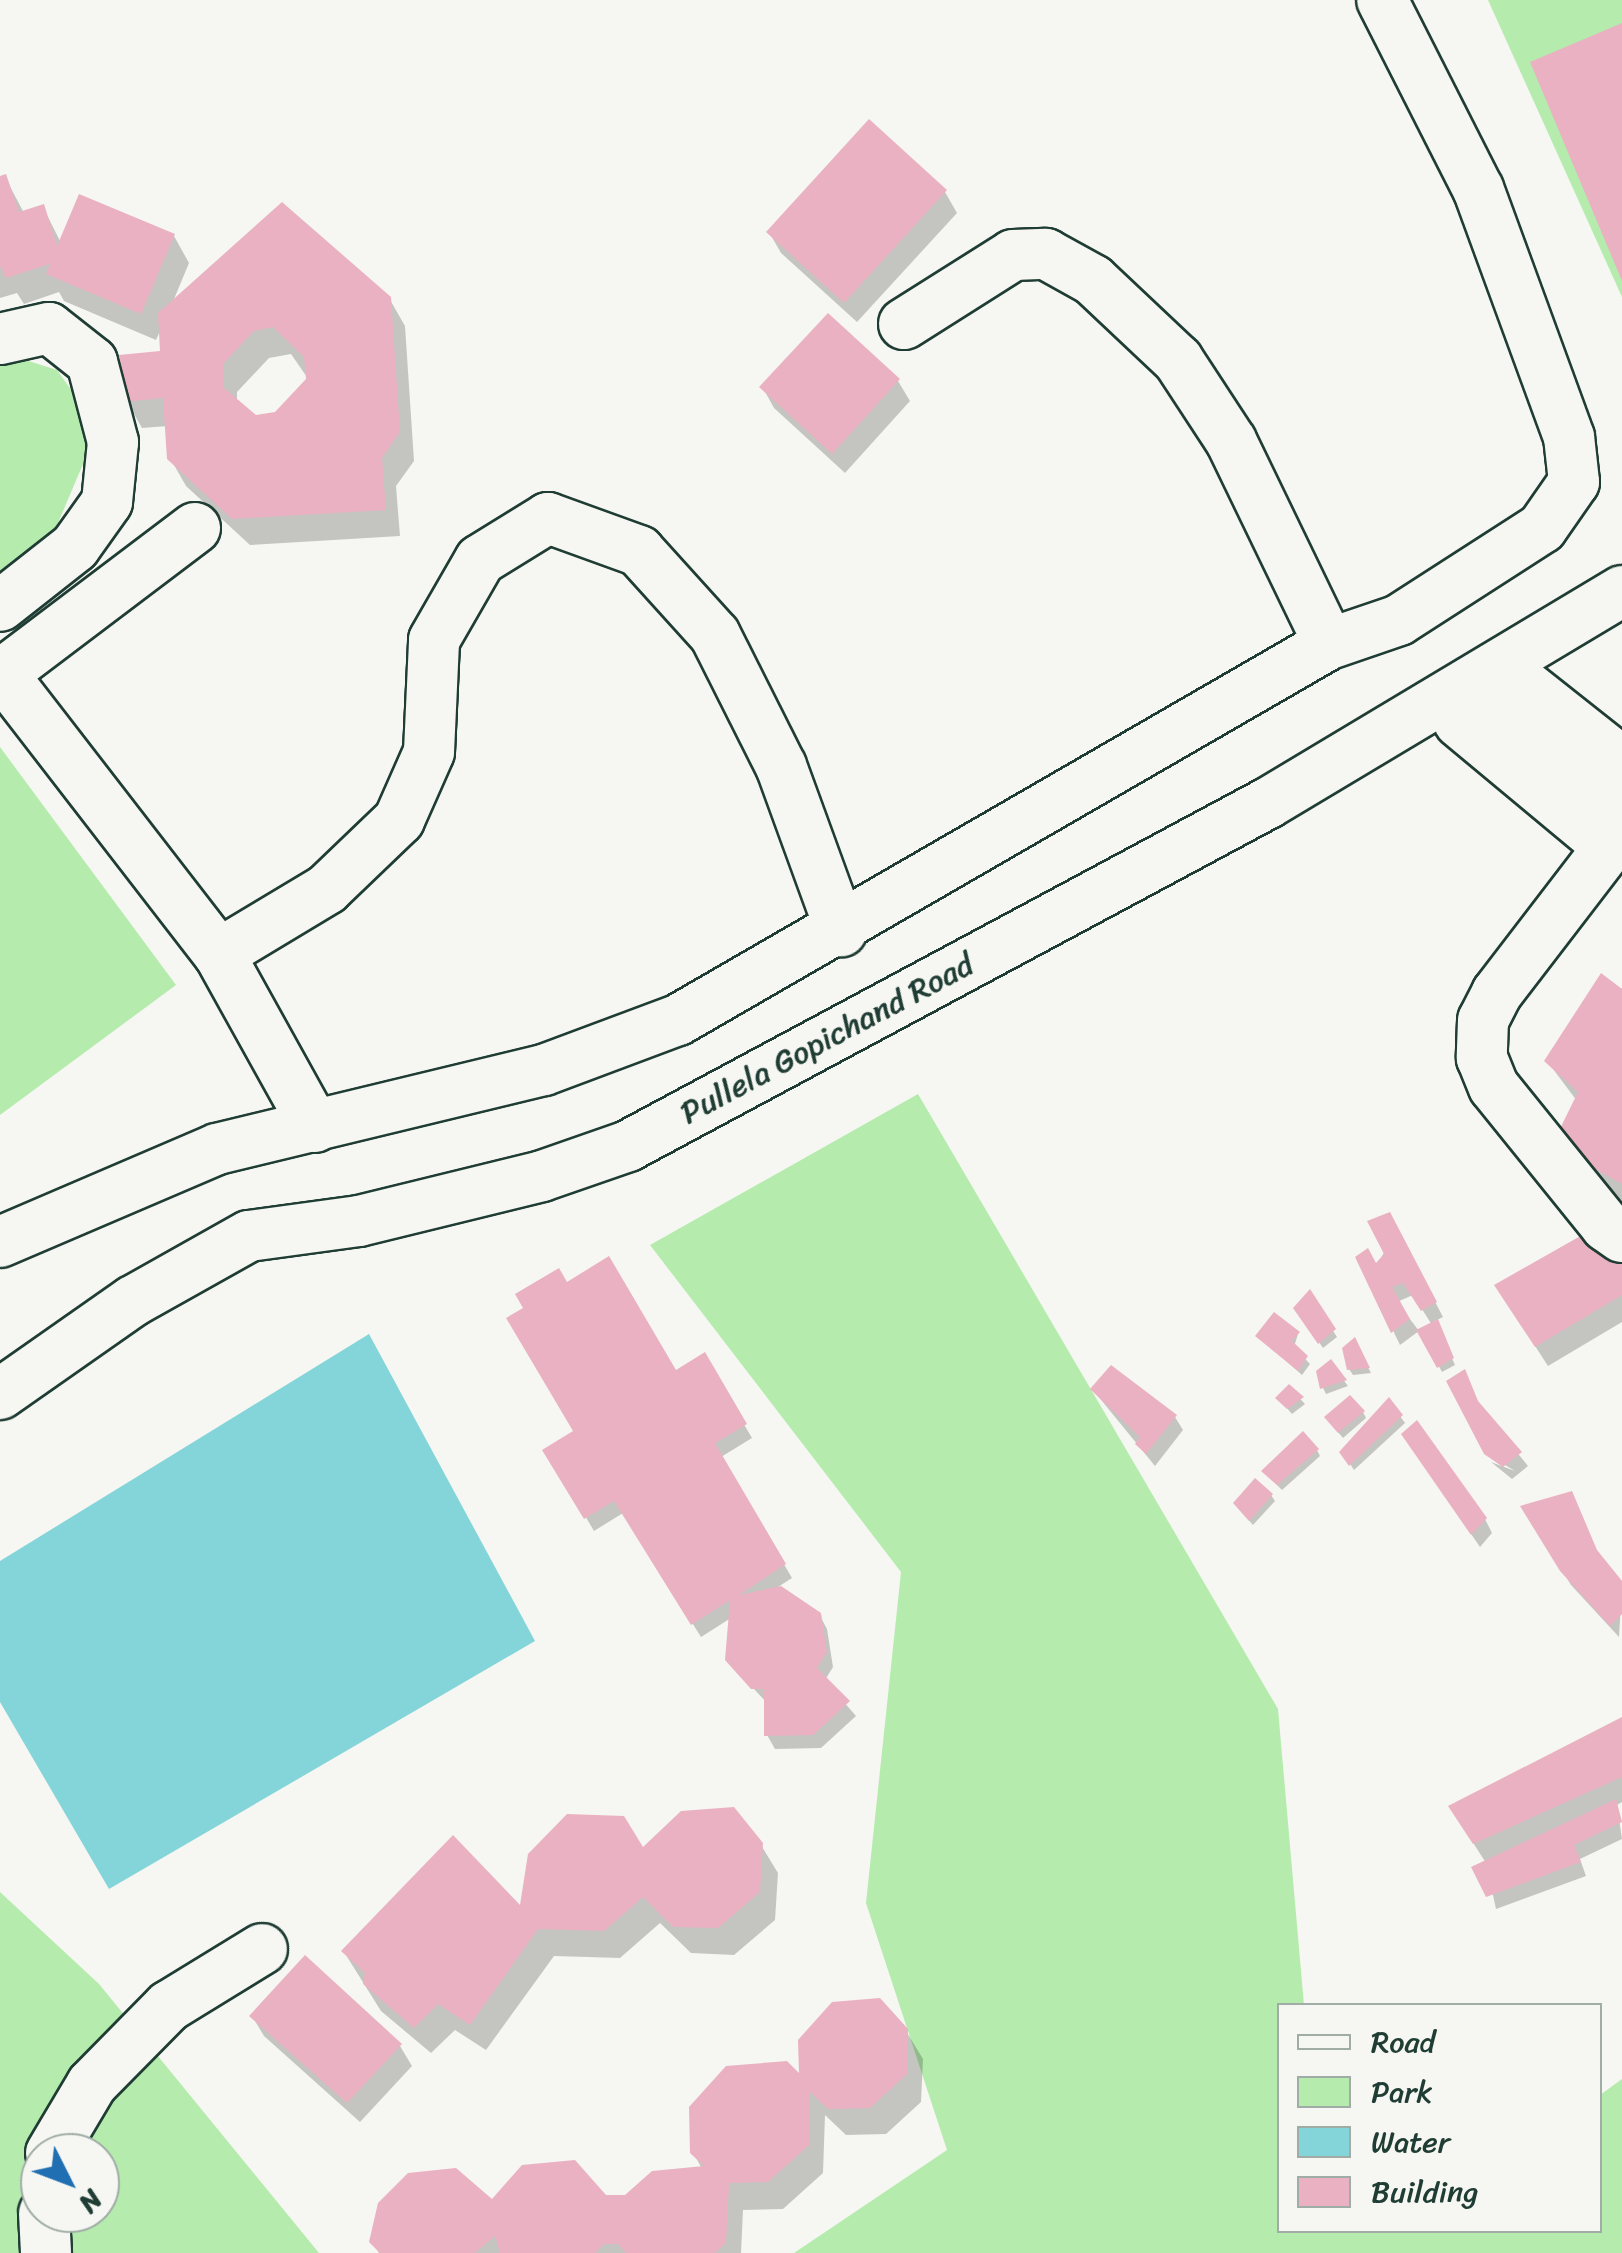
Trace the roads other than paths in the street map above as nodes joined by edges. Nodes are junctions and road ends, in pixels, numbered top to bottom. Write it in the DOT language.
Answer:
graph roads {
  1 [pos="1382,0"];
  2 [pos="904,324"];
  3 [pos="0,339"];
  4 [pos="195,528"];
  5 [pos="1622,592"];
  6 [pos="0,606"];
  7 [pos="1622,628"];
  8 [pos="1330,644"];
  9 [pos="1,672"];
  10 [pos="1466,712"];
  11 [pos="1609,735"];
  12 [pos="1617,830"];
  13 [pos="841,931"];
  14 [pos="219,954"];
  15 [pos="316,1128"];
  16 [pos="1622,1237"];
  17 [pos="0,1242"];
  18 [pos="0,1394"];
  19 [pos="0,1425"];
  20 [pos="262,1949"];
  21 [pos="63,2133"];
  1 -- 8 [label="street"];
  2 -- 8 [label="street"];
  3 -- 6 [label="street"];
  4 -- 9 [label="street"];
  5 -- 10 [label="street, Pullela Gopichand Road"];
  7 -- 10 [label="street, Pullela Gopichand Road"];
  8 -- 13 [label="street"];
  9 -- 14 [label="street"];
  10 -- 11 [label="street"];
  10 -- 12 [label="street"];
  10 -- 18 [label="street, Pullela Gopichand Road"];
  10 -- 19 [label="street, Pullela Gopichand Road"];
  12 -- 16 [label="street"];
  13 -- 14 [label="street"];
  13 -- 15 [label="street"];
  14 -- 15 [label="street"];
  15 -- 17 [label="street"];
  20 -- 21 [label="street"];
}
